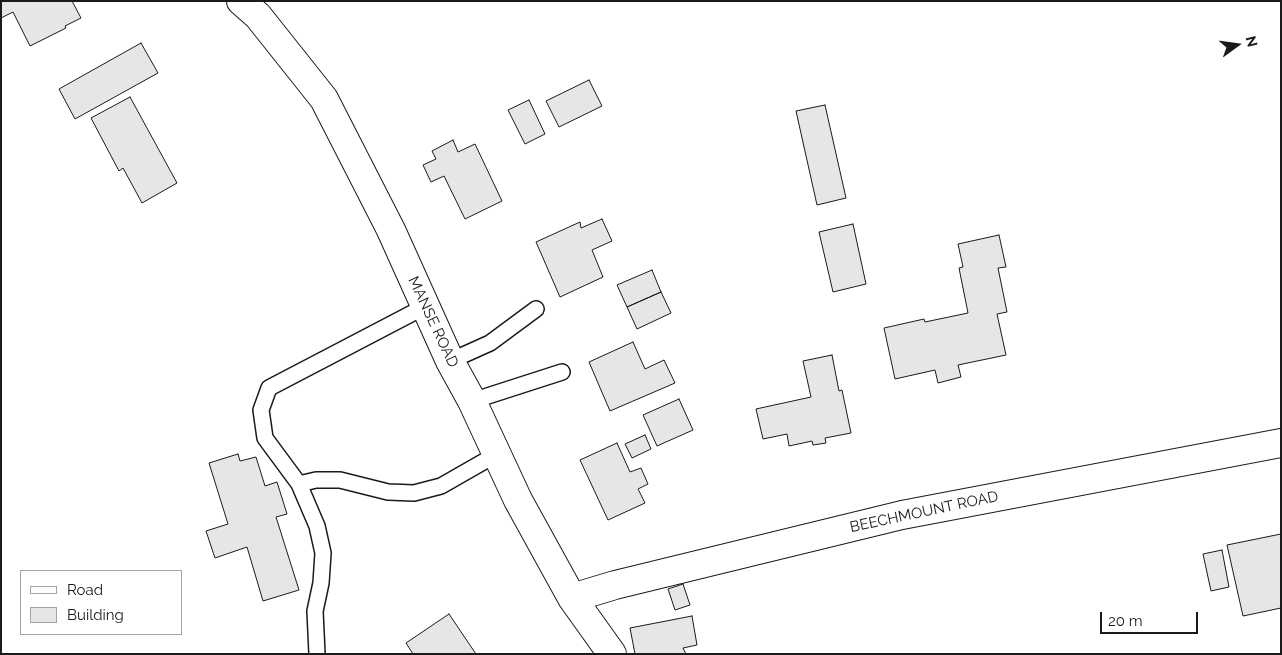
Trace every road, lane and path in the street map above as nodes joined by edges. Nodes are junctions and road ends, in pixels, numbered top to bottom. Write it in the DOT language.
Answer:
graph roads {
  1 [pos="241,1"];
  2 [pos="426,306"];
  3 [pos="536,309"];
  4 [pos="450,361"];
  5 [pos="562,372"];
  6 [pos="472,400"];
  7 [pos="1281,444"];
  8 [pos="497,454"];
  9 [pos="299,484"];
  10 [pos="572,598"];
  11 [pos="317,654"];
  12 [pos="612,654"];
  1 -- 2 [label="street, MANSE ROAD"];
  2 -- 4 [label="street, MANSE ROAD"];
  2 -- 9 [label="lane"];
  3 -- 4 [label="lane"];
  4 -- 6 [label="street, MANSE ROAD"];
  5 -- 6 [label="lane"];
  6 -- 8 [label="street, MANSE ROAD"];
  7 -- 10 [label="street, BEECHMOUNT ROAD"];
  8 -- 9 [label="lane"];
  8 -- 10 [label="street, MANSE ROAD"];
  9 -- 11 [label="lane"];
  10 -- 12 [label="street, MANSE ROAD"];
}
